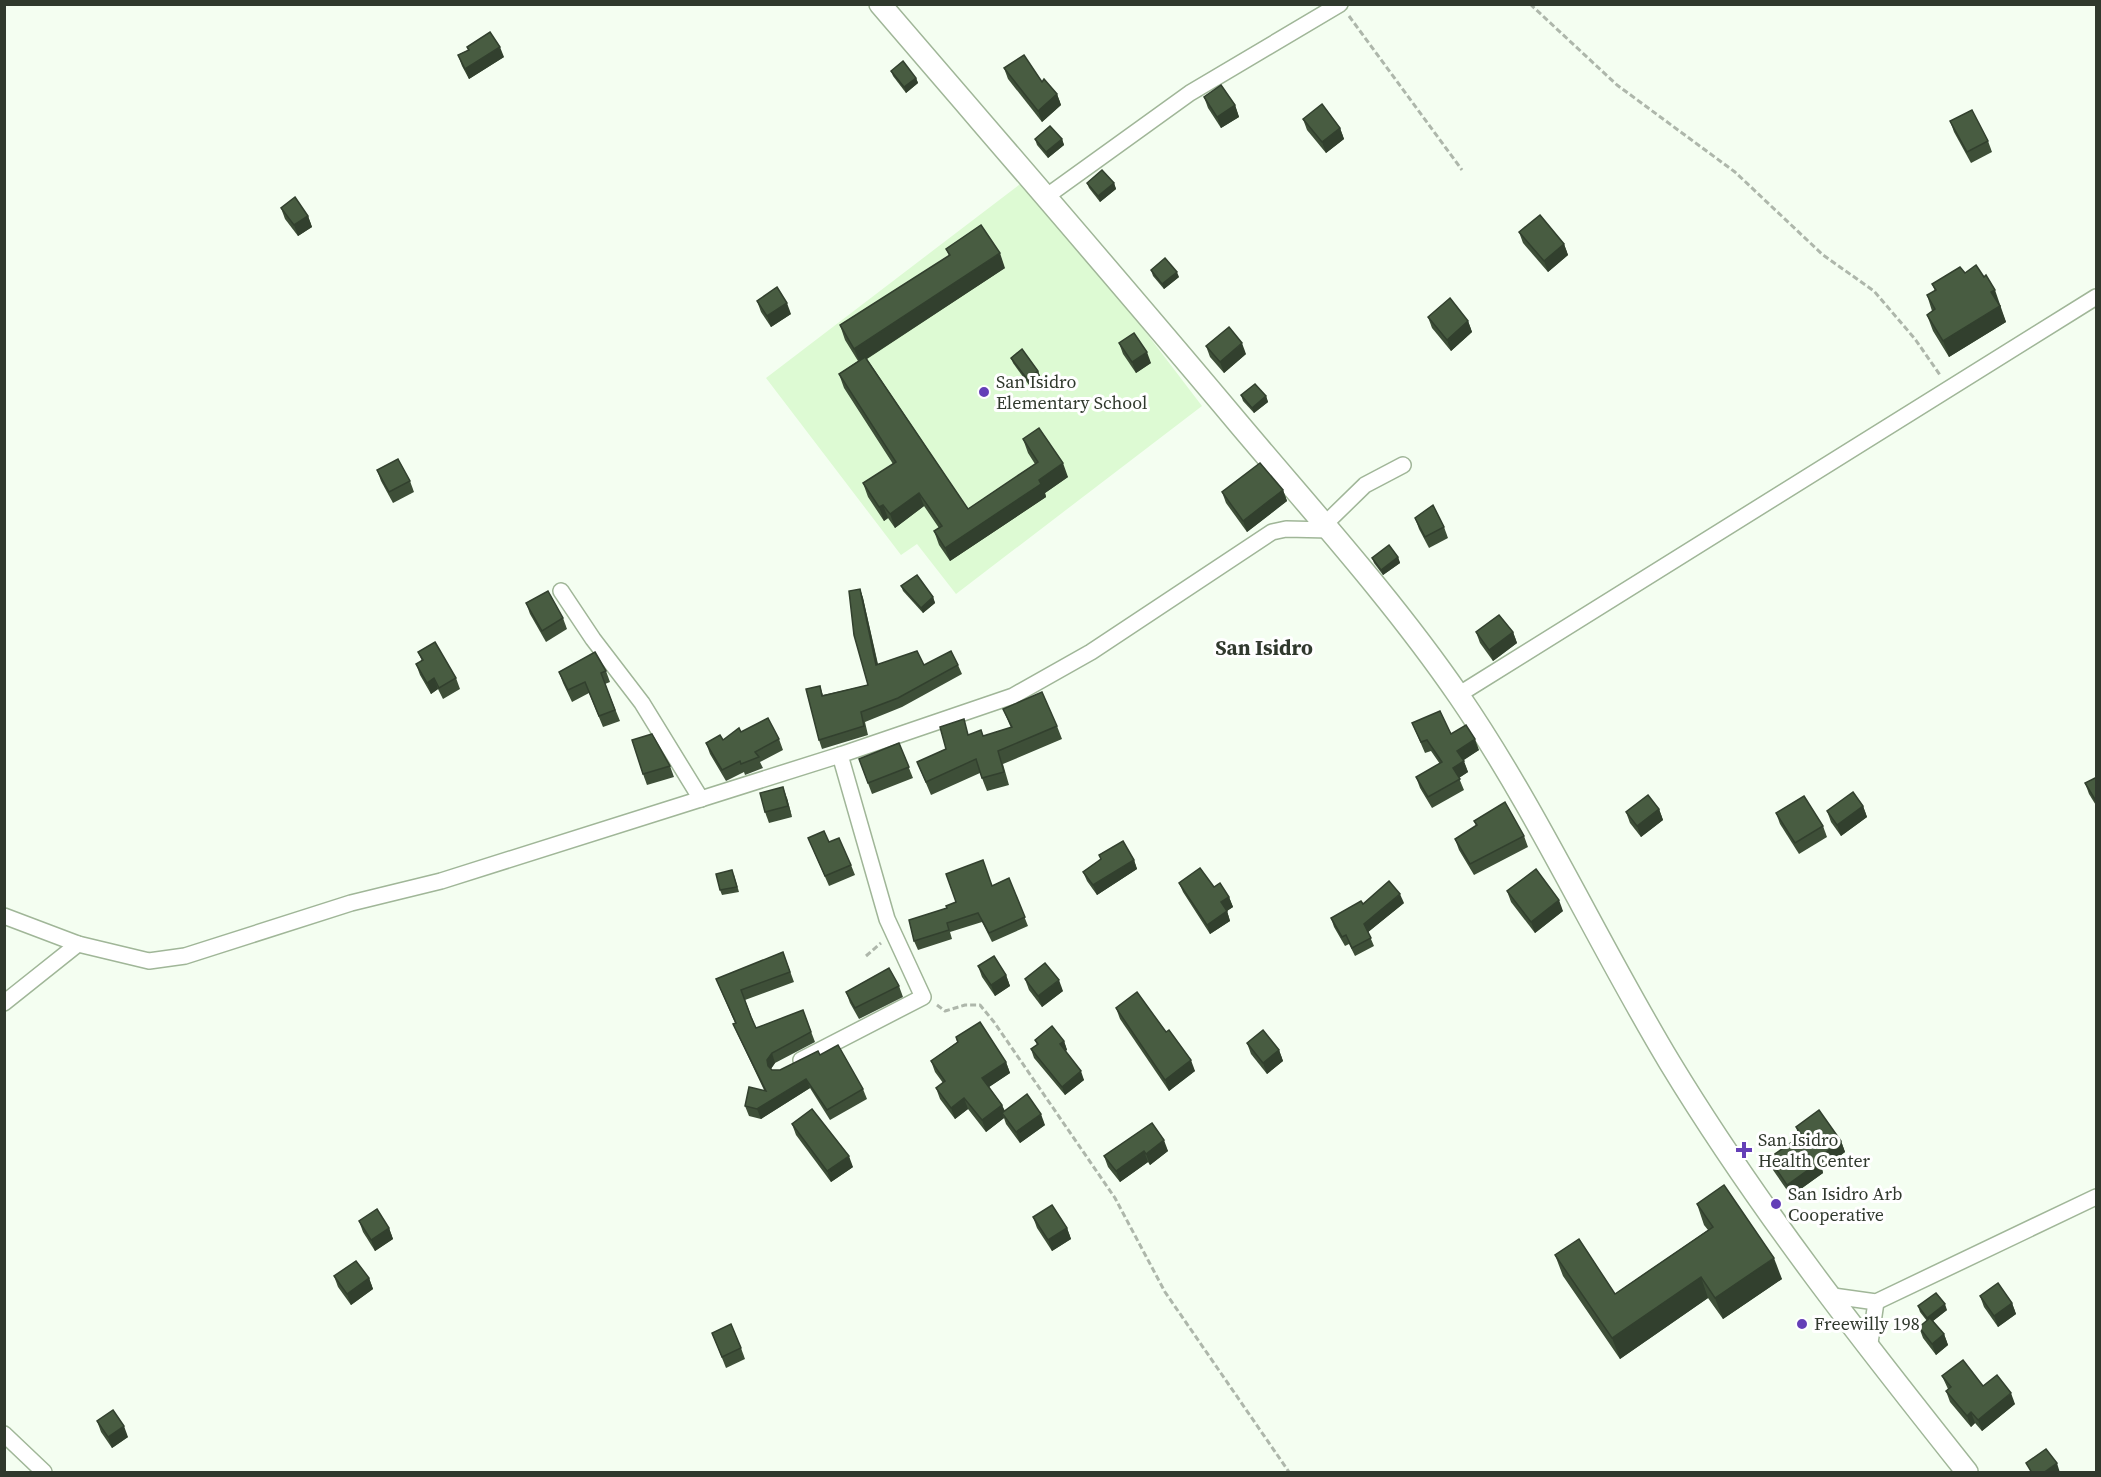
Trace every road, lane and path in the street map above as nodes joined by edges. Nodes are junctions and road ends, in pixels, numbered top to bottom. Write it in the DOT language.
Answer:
graph roads {
  1 [pos="880,4"];
  2 [pos="1530,4"];
  3 [pos="1344,9"];
  4 [pos="1462,171"];
  5 [pos="1047,196"];
  6 [pos="2097,297"];
  7 [pos="1950,389"];
  8 [pos="1402,465"];
  9 [pos="1327,527"];
  10 [pos="561,591"];
  11 [pos="1458,694"];
  12 [pos="840,755"];
  13 [pos="701,799"];
  14 [pos="4,916"];
  15 [pos="78,944"];
  16 [pos="923,997"];
  17 [pos="4,1003"];
  18 [pos="790,1066"];
  19 [pos="2097,1197"];
  20 [pos="1826,1295"];
  21 [pos="1876,1302"];
  22 [pos="1869,1350"];
  23 [pos="4,1434"];
  24 [pos="44,1473"];
  25 [pos="1289,1473"];
  26 [pos="1967,1473"];
  1 -- 5 [label="street"];
  2 -- 7 [label="path"];
  3 -- 4 [label="path"];
  3 -- 5 [label="street"];
  5 -- 9 [label="street"];
  6 -- 7 [label="street"];
  7 -- 11 [label="street"];
  8 -- 9 [label="street"];
  9 -- 11 [label="street"];
  9 -- 12 [label="street"];
  10 -- 13 [label="street"];
  11 -- 20 [label="street"];
  12 -- 13 [label="street"];
  12 -- 16 [label="street"];
  13 -- 15 [label="street"];
  14 -- 15 [label="street"];
  15 -- 17 [label="street"];
  16 -- 18 [label="street"];
  16 -- 25 [label="path"];
  19 -- 21 [label="street"];
  20 -- 21 [label="street"];
  20 -- 22 [label="street"];
  21 -- 22 [label="street"];
  22 -- 26 [label="street"];
  23 -- 24 [label="street"];
}
